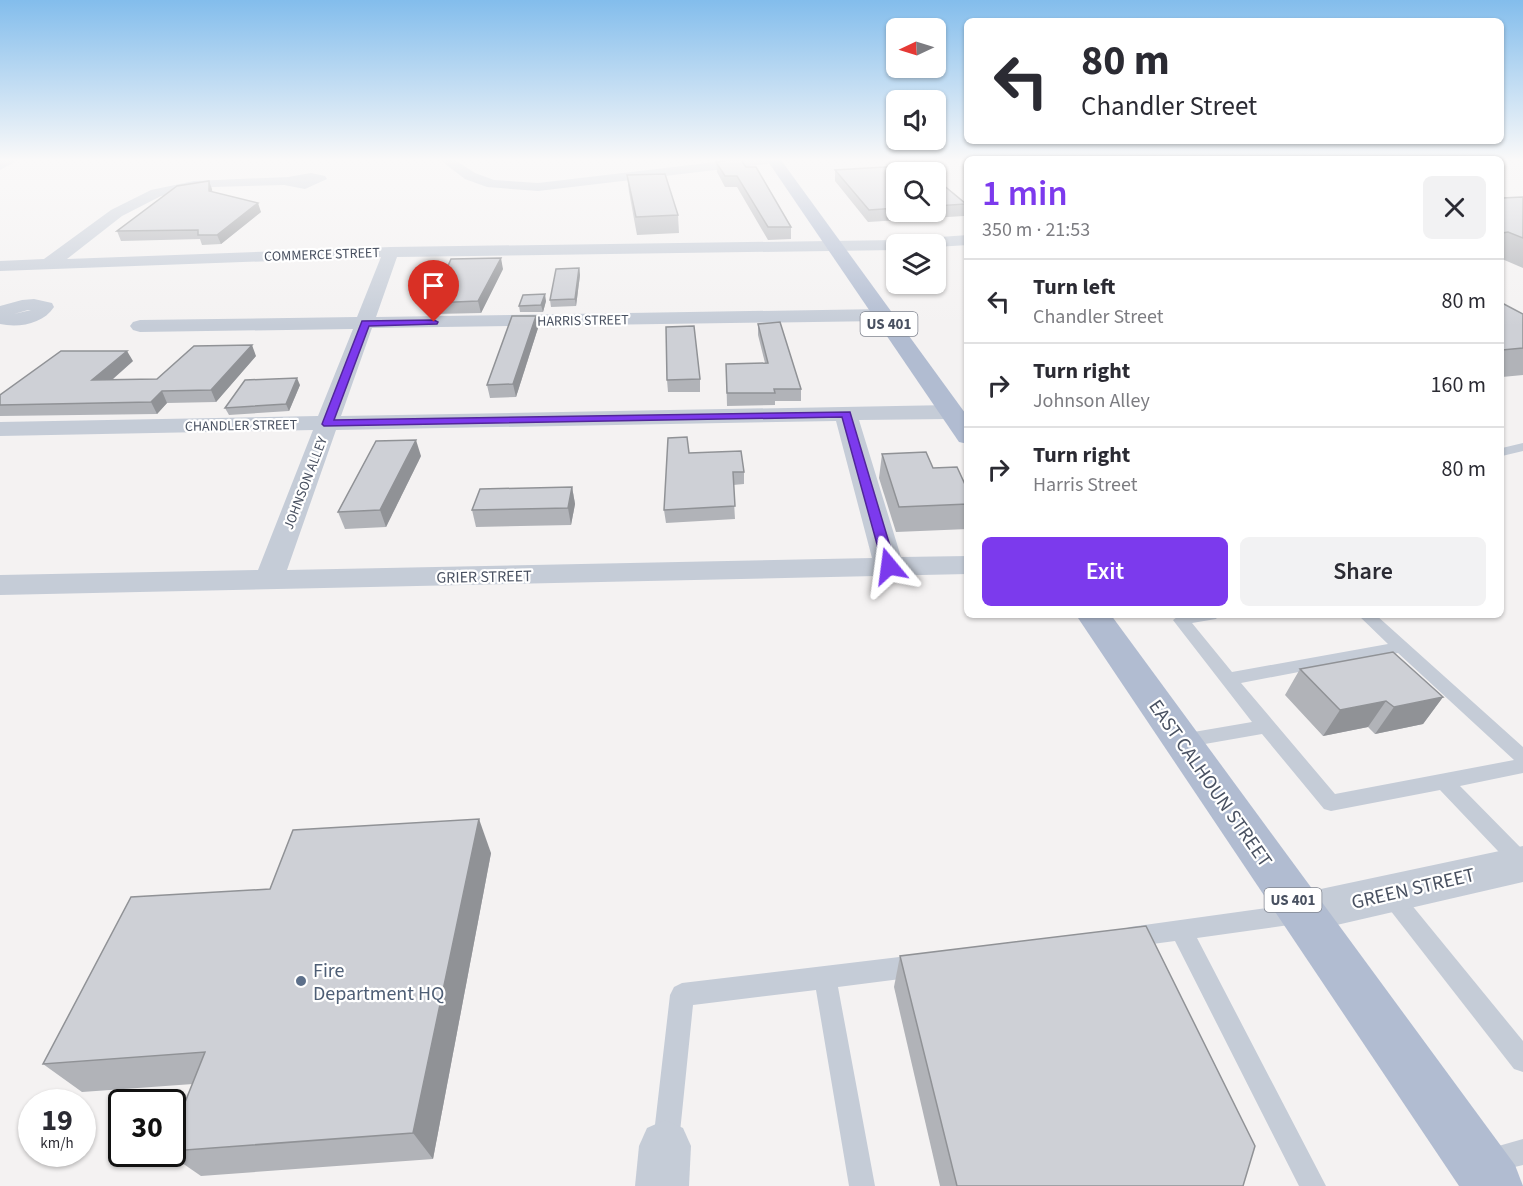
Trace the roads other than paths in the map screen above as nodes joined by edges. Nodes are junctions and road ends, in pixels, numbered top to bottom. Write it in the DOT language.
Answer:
graph roads {
  1 [pos="115,215"];
  2 [pos="813,215"];
  3 [pos="964,240"];
  4 [pos="946,241"];
  5 [pos="886,245"];
  6 [pos="835,247"];
  7 [pos="391,252"];
  8 [pos="86,263"];
  9 [pos="49,264"];
  10 [pos="0,266"];
  11 [pos="882,315"];
  12 [pos="0,316"];
  13 [pos="365,323"];
  14 [pos="140,326"];
  15 [pos="950,412"];
  16 [pos="846,414"];
  17 [pos="328,424"];
  18 [pos="0,429"];
  19 [pos="964,431"];
  20 [pos="1523,447"];
  21 [pos="1504,452"];
  22 [pos="964,565"];
  23 [pos="889,566"];
  24 [pos="269,579"];
  25 [pos="0,585"];
  26 [pos="1095,618"];
  27 [pos="1193,618"];
  28 [pos="1369,618"];
  29 [pos="1401,647"];
  30 [pos="1228,679"];
  31 [pos="1266,726"];
  32 [pos="1182,741"];
  33 [pos="1523,758"];
  34 [pos="1523,766"];
  35 [pos="1444,782"];
  36 [pos="1523,864"];
  37 [pos="1390,894"];
  38 [pos="1302,913"];
  39 [pos="1180,930"];
  40 [pos="1109,939"];
  41 [pos="943,962"];
  42 [pos="825,978"];
  43 [pos="1523,1060"];
  44 [pos="1523,1152"];
  45 [pos="664,1166"];
  46 [pos="1486,1175"];
  47 [pos="862,1186"];
  48 [pos="1313,1186"];
  1 -- 9 [label="street"];
  2 -- 6 [label="main road, US 401"];
  3 -- 4 [label="street"];
  5 -- 6 [label="street, COMMERCE STREET"];
  6 -- 7 [label="street, COMMERCE STREET"];
  6 -- 11 [label="main road, US 401"];
  7 -- 8 [label="street, COMMERCE STREET"];
  7 -- 13 [label="street, JOHNSON ALLEY"];
  8 -- 9 [label="street, COMMERCE STREET"];
  8 -- 12 [label="street"];
  9 -- 10 [label="street, COMMERCE STREET"];
  11 -- 13 [label="street, HARRIS STREET"];
  11 -- 15 [label="main road, US 401"];
  13 -- 14 [label="street, HARRIS STREET"];
  13 -- 17 [label="street, JOHNSON ALLEY"];
  15 -- 16 [label="street, CHANDLER STREET"];
  15 -- 19 [label="main road, US 401"];
  16 -- 17 [label="street, CHANDLER STREET"];
  16 -- 23 [label="street"];
  17 -- 18 [label="street, CHANDLER STREET"];
  17 -- 24 [label="street, JOHNSON ALLEY"];
  20 -- 21 [label="lane"];
  22 -- 23 [label="street, GRIER STREET"];
  23 -- 24 [label="street, GRIER STREET"];
  24 -- 25 [label="street, GRIER STREET"];
  26 -- 32 [label="main road, EAST CALHOUN STREET / US 401"];
  27 -- 30 [label="lane"];
  28 -- 29 [label="lane"];
  29 -- 30 [label="lane"];
  29 -- 33 [label="lane"];
  30 -- 31 [label="lane"];
  31 -- 32 [label="lane"];
  31 -- 35 [label="lane"];
  32 -- 38 [label="main road, EAST CALHOUN STREET / US 401"];
  34 -- 35 [label="lane"];
  35 -- 36 [label="lane"];
  36 -- 37 [label="street, GREEN STREET"];
  37 -- 38 [label="street, GREEN STREET"];
  37 -- 43 [label="lane"];
  38 -- 39 [label="lane"];
  38 -- 46 [label="main road, EAST CALHOUN STREET / US 401"];
  39 -- 40 [label="lane"];
  39 -- 48 [label="lane"];
  41 -- 42 [label="lane"];
  42 -- 45 [label="lane"];
  42 -- 47 [label="lane"];
  44 -- 46 [label="lane"];
}
